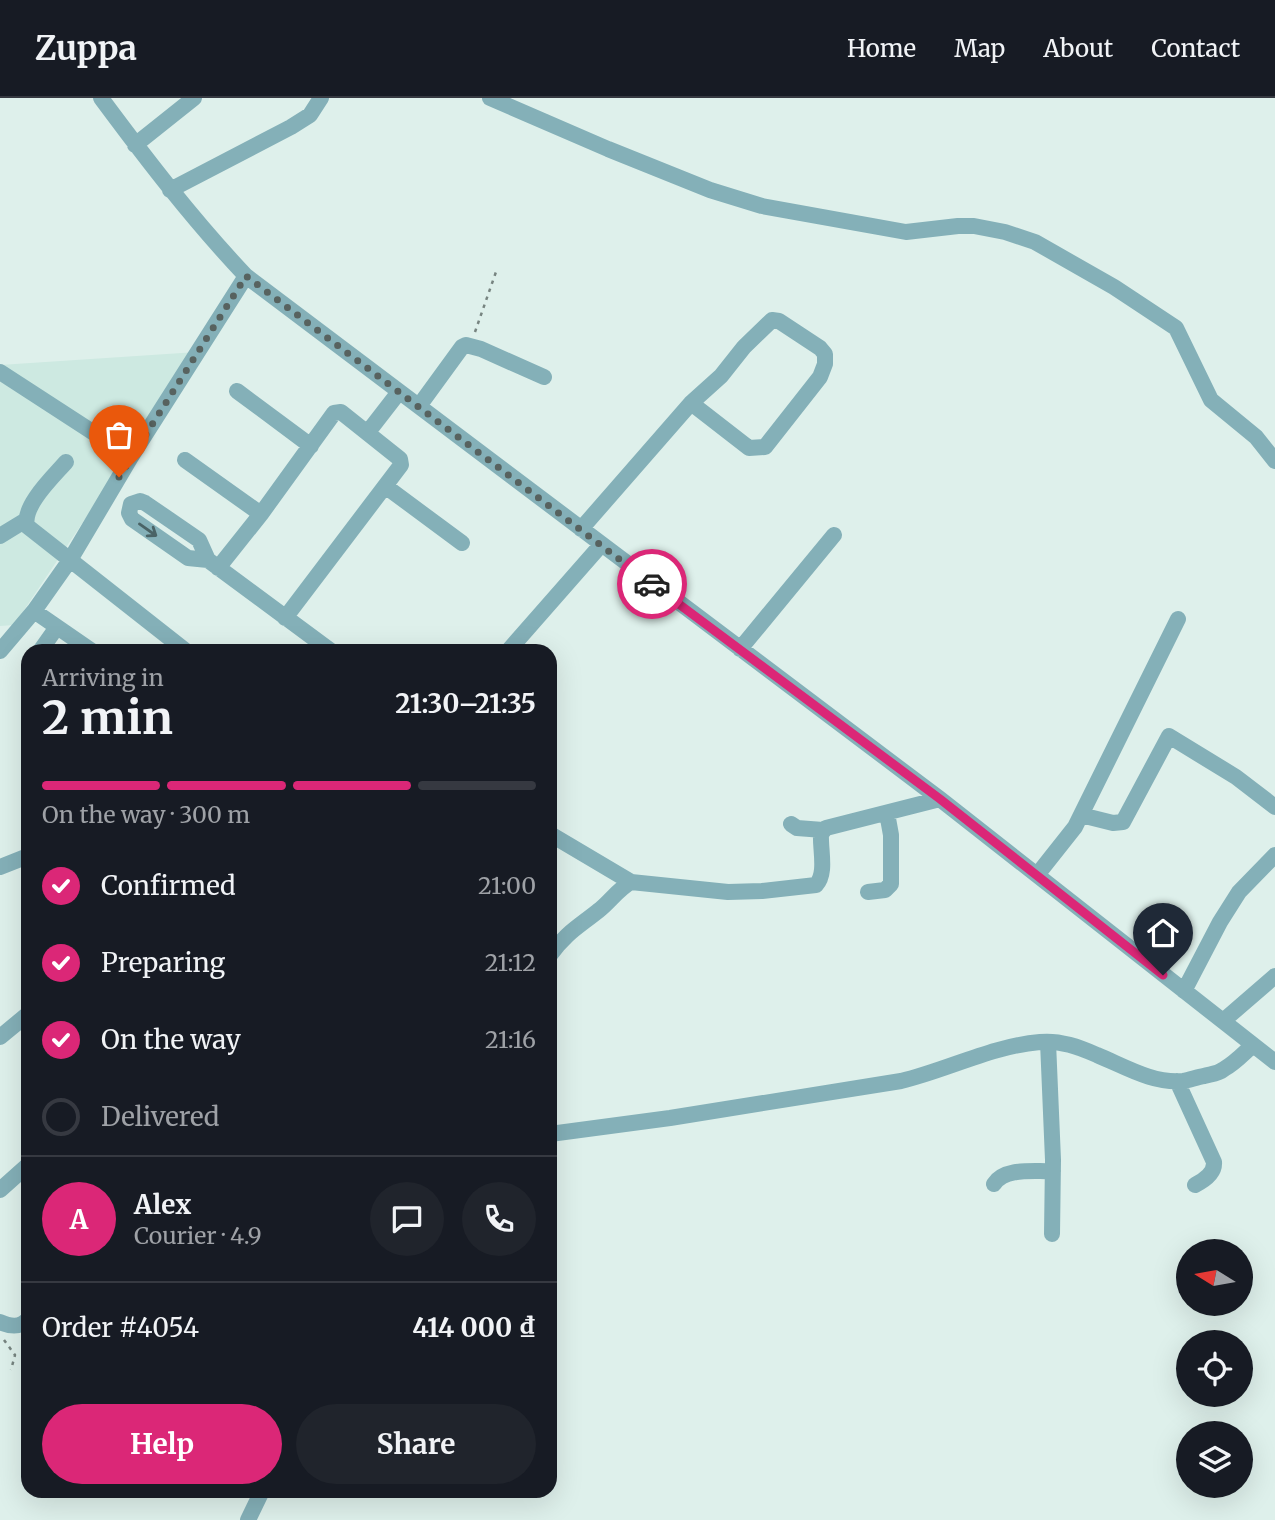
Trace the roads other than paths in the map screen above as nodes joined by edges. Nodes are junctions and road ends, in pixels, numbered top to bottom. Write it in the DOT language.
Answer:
graph roads {
  1 [pos="101,98"];
  2 [pos="194,98"];
  3 [pos="321,98"];
  4 [pos="490,98"];
  5 [pos="135,145"];
  6 [pos="170,190"];
  7 [pos="246,276"];
  8 [pos="0,372"];
  9 [pos="544,377"];
  10 [pos="237,391"];
  11 [pos="399,392"];
  12 [pos="691,403"];
  13 [pos="419,406"];
  14 [pos="368,432"];
  15 [pos="311,446"];
  16 [pos="131,457"];
  17 [pos="185,460"];
  18 [pos="1275,461"];
  19 [pos="66,462"];
  20 [pos="384,486"];
  21 [pos="261,514"];
  22 [pos="26,520"];
  23 [pos="581,529"];
  24 [pos="834,535"];
  25 [pos="0,536"];
  26 [pos="462,544"];
  27 [pos="601,545"];
  28 [pos="70,560"];
  29 [pos="213,564"];
  30 [pos="34,611"];
  31 [pos="285,618"];
  32 [pos="1178,619"];
  33 [pos="57,626"];
  34 [pos="45,644"];
  35 [pos="79,644"];
  36 [pos="177,644"];
  37 [pos="321,644"];
  38 [pos="514,644"];
  39 [pos="740,649"];
  40 [pos="0,650"];
  41 [pos="940,799"];
  42 [pos="1275,807"];
  43 [pos="887,813"];
  44 [pos="1081,814"];
  45 [pos="791,824"];
  46 [pos="823,830"];
  47 [pos="557,838"];
  48 [pos="1275,855"];
  49 [pos="21,859"];
  50 [pos="0,867"];
  51 [pos="1037,875"];
  52 [pos="631,882"];
  53 [pos="868,892"];
  54 [pos="557,947"];
  55 [pos="1275,976"];
  56 [pos="1184,991"];
  57 [pos="21,1020"];
  58 [pos="1223,1021"];
  59 [pos="0,1037"];
  60 [pos="1048,1042"];
  61 [pos="1253,1045"];
  62 [pos="1275,1062"];
  63 [pos="1177,1081"];
  64 [pos="557,1133"];
  65 [pos="21,1171"];
  66 [pos="1053,1171"];
  67 [pos="994,1184"];
  68 [pos="1195,1185"];
  69 [pos="0,1189"];
  70 [pos="1052,1234"];
  71 [pos="0,1322"];
  72 [pos="21,1324"];
  73 [pos="259,1498"];
  74 [pos="248,1520"];
  1 -- 5 [label="street"];
  2 -- 5 [label="street"];
  3 -- 6 [label="street"];
  4 -- 18 [label="street"];
  5 -- 6 [label="street"];
  6 -- 7 [label="street"];
  7 -- 11 [label="street"];
  7 -- 16 [label="street"];
  8 -- 16 [label="street"];
  9 -- 13 [label="street"];
  10 -- 15 [label="street"];
  11 -- 13 [label="street"];
  11 -- 14 [label="street"];
  12 -- 12 [label="street"];
  12 -- 23 [label="street"];
  13 -- 23 [label="street"];
  14 -- 15 [label="street"];
  14 -- 20 [label="street"];
  15 -- 21 [label="street"];
  16 -- 28 [label="street"];
  17 -- 21 [label="street"];
  19 -- 22 [label="street"];
  20 -- 26 [label="street"];
  20 -- 31 [label="street"];
  21 -- 29 [label="street"];
  22 -- 25 [label="street"];
  22 -- 28 [label="street"];
  23 -- 27 [label="street"];
  24 -- 39 [label="street"];
  27 -- 38 [label="street"];
  27 -- 39 [label="street"];
  28 -- 30 [label="street"];
  28 -- 36 [label="street"];
  29 -- 29 [label="street, one-way"];
  29 -- 31 [label="street"];
  30 -- 33 [label="street"];
  30 -- 40 [label="street"];
  31 -- 37 [label="street"];
  32 -- 44 [label="street"];
  33 -- 34 [label="street"];
  33 -- 35 [label="street"];
  39 -- 41 [label="street"];
  41 -- 43 [label="street"];
  41 -- 51 [label="street"];
  42 -- 44 [label="street"];
  43 -- 46 [label="street"];
  43 -- 53 [label="street"];
  44 -- 51 [label="street"];
  45 -- 46 [label="street"];
  46 -- 52 [label="street"];
  47 -- 52 [label="street"];
  48 -- 56 [label="street"];
  49 -- 50 [label="street"];
  51 -- 56 [label="street"];
  52 -- 54 [label="street"];
  55 -- 58 [label="street"];
  56 -- 58 [label="street"];
  57 -- 59 [label="street"];
  58 -- 61 [label="street"];
  60 -- 63 [label="street"];
  60 -- 64 [label="street"];
  60 -- 66 [label="street"];
  61 -- 62 [label="street"];
  61 -- 63 [label="street"];
  63 -- 68 [label="street"];
  65 -- 69 [label="street"];
  66 -- 67 [label="street"];
  66 -- 70 [label="street"];
  71 -- 72 [label="street"];
  73 -- 74 [label="street"];
}
